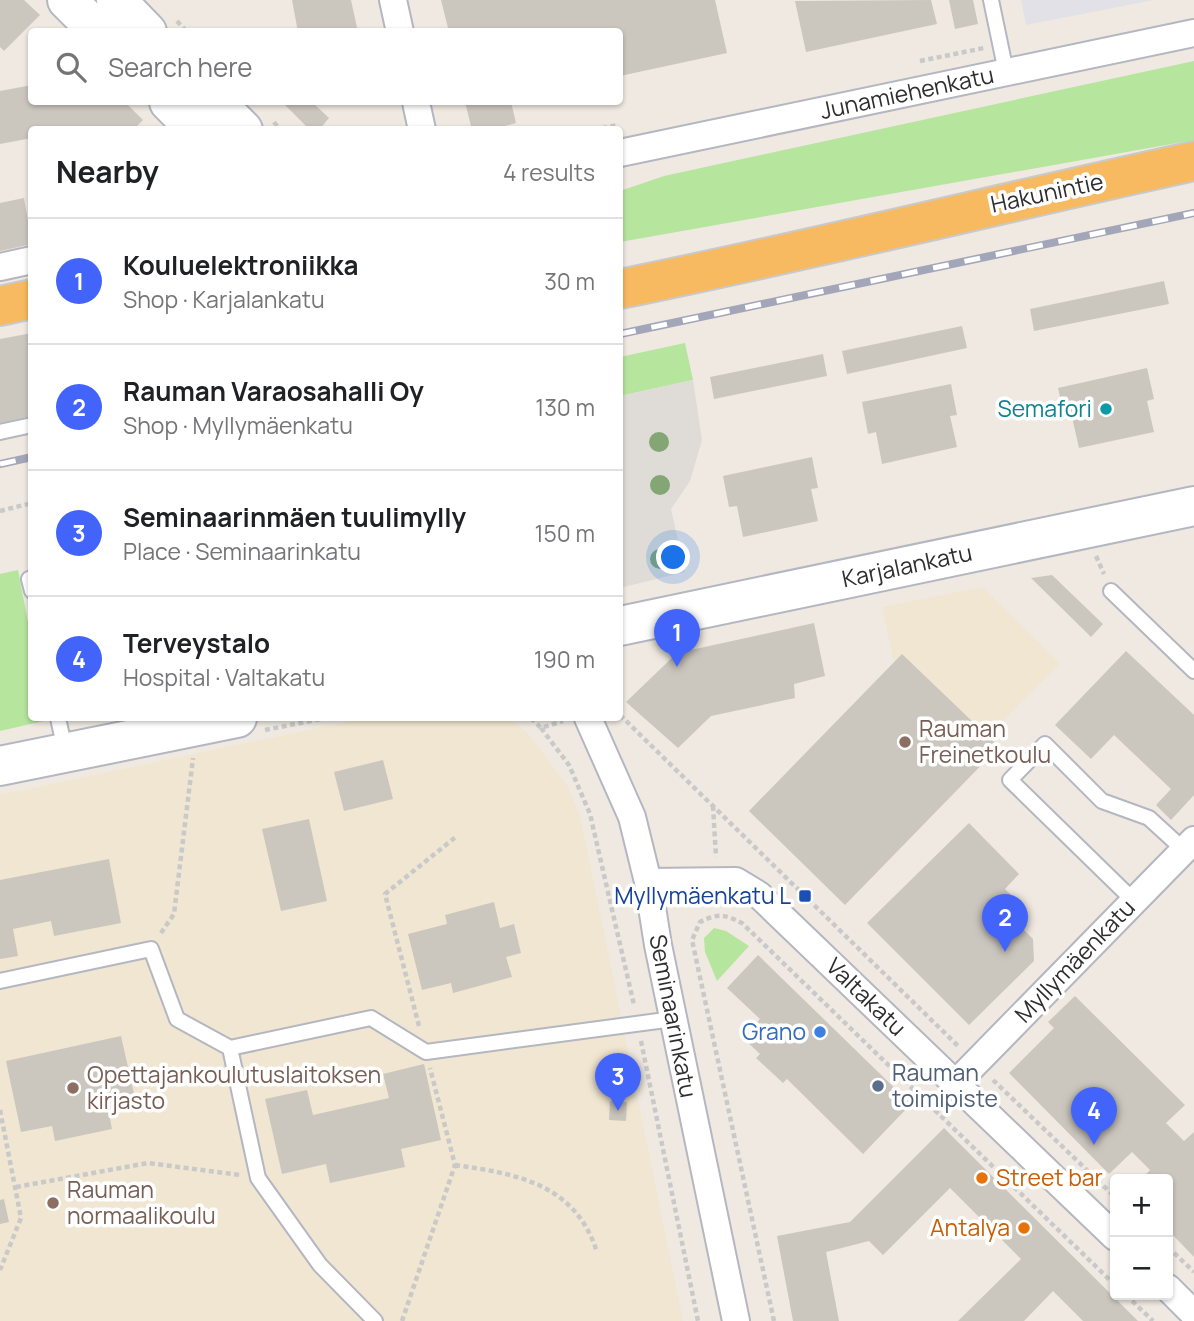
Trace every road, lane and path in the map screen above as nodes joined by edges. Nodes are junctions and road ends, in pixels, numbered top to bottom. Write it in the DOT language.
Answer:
graph roads {
  1 [pos="67,0"];
  2 [pos="116,0"];
  3 [pos="393,0"];
  4 [pos="991,0"];
  5 [pos="95,28"];
  6 [pos="143,28"];
  7 [pos="399,28"];
  8 [pos="1194,33"];
  9 [pos="1006,72"];
  10 [pos="172,105"];
  11 [pos="218,105"];
  12 [pos="417,105"];
  13 [pos="193,126"];
  14 [pos="239,126"];
  15 [pos="421,126"];
  16 [pos="623,152"];
  17 [pos="1194,161"];
  18 [pos="899,225"];
  19 [pos="28,261"];
  20 [pos="623,264"];
  21 [pos="0,267"];
  22 [pos="623,288"];
  23 [pos="28,300"];
  24 [pos="0,306"];
  25 [pos="28,426"];
  26 [pos="0,432"];
  27 [pos="28,504"];
  28 [pos="1194,506"];
  29 [pos="0,511"];
  30 [pos="1111,591"];
  31 [pos="623,625"];
  32 [pos="1194,671"];
  33 [pos="623,718"];
  34 [pos="206,721"];
  35 [pos="534,721"];
  36 [pos="564,721"];
  37 [pos="590,721"];
  38 [pos="62,735"];
  39 [pos="193,754"];
  40 [pos="0,766"];
  41 [pos="1189,845"];
  42 [pos="648,882"];
  43 [pos="1133,901"];
  44 [pos="151,949"];
  45 [pos="0,981"];
  46 [pos="673,1019"];
  47 [pos="229,1048"];
  48 [pos="976,1063"];
  49 [pos="956,1083"];
  50 [pos="0,1110"];
  51 [pos="455,1164"];
  52 [pos="258,1178"];
  53 [pos="16,1187"];
  54 [pos="1110,1192"];
  55 [pos="1110,1232"];
  56 [pos="597,1252"];
  57 [pos="1173,1252"];
  58 [pos="0,1270"];
  59 [pos="1194,1272"];
  60 [pos="1110,1280"];
  61 [pos="1173,1293"];
  62 [pos="1131,1300"];
  63 [pos="1194,1314"];
  64 [pos="375,1321"];
  65 [pos="736,1321"];
  66 [pos="774,1321"];
  67 [pos="1153,1321"];
  1 -- 5 [label="main road"];
  2 -- 6 [label="main road"];
  3 -- 7 [label="street"];
  4 -- 9 [label="lane"];
  8 -- 9 [label="street, Junamiehenkatu"];
  9 -- 16 [label="street, Junamiehenkatu"];
  10 -- 13 [label="main road"];
  11 -- 14 [label="main road"];
  12 -- 15 [label="street"];
  17 -- 18 [label="highway, Hakunintie"];
  18 -- 20 [label="highway, Hakunintie"];
  18 -- 22 [label="highway, Hakunintie"];
  19 -- 21 [label="street"];
  23 -- 24 [label="highway"];
  25 -- 26 [label="lane"];
  27 -- 29 [label="path"];
  28 -- 31 [label="main road, Karjalankatu"];
  30 -- 32 [label="lane"];
  33 -- 48 [label="path"];
  34 -- 38 [label="main road"];
  35 -- 36 [label="path"];
  37 -- 42 [label="street, Seminaarinkatu"];
  38 -- 40 [label="main road"];
  39 -- 44 [label="path"];
  41 -- 43 [label="street, Myllymäenkatu"];
  41 -- 43 [label="lane"];
  42 -- 46 [label="street, Seminaarinkatu"];
  42 -- 49 [label="street, Valtakatu"];
  43 -- 48 [label="street, Myllymäenkatu"];
  44 -- 45 [label="lane"];
  44 -- 47 [label="lane"];
  46 -- 47 [label="lane"];
  46 -- 65 [label="street, Seminaarinkatu"];
  47 -- 52 [label="lane"];
  48 -- 49 [label="street, Myllymäenkatu"];
  48 -- 54 [label="path"];
  49 -- 55 [label="street, Valtakatu"];
  50 -- 53 [label="path"];
  51 -- 56 [label="path"];
  52 -- 53 [label="path"];
  52 -- 64 [label="lane"];
  53 -- 58 [label="path"];
  57 -- 59 [label="path"];
  60 -- 66 [label="path"];
  61 -- 63 [label="street"];
  62 -- 67 [label="path"];
}
